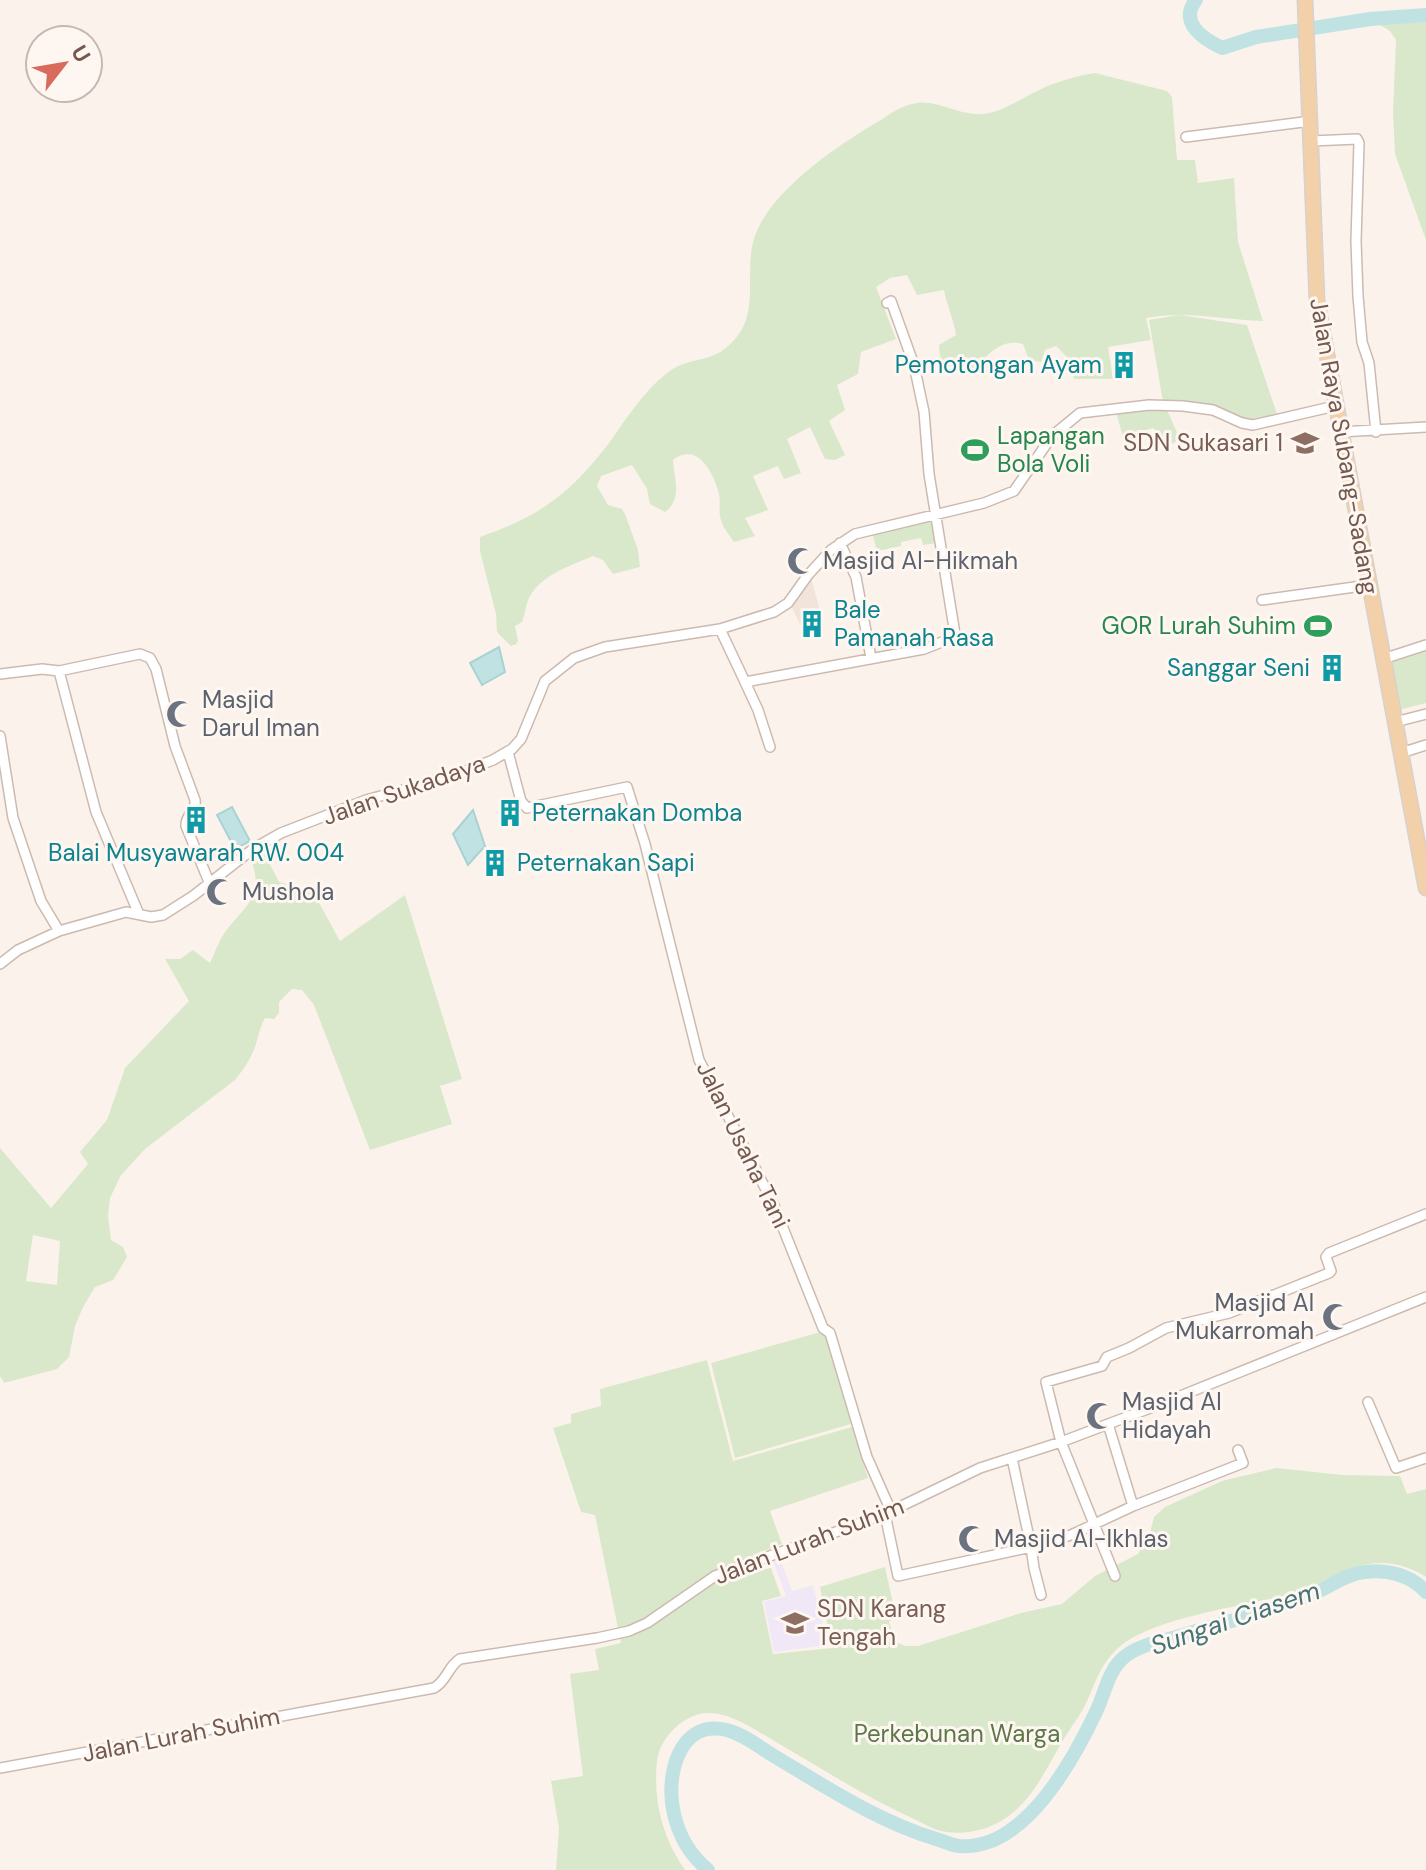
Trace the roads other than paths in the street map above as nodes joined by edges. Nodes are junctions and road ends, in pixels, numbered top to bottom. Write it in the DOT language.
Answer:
graph roads {
  1 [pos="1305,0"];
  2 [pos="1311,121"];
  3 [pos="1186,137"];
  4 [pos="1312,141"];
  5 [pos="887,303"];
  6 [pos="1335,406"];
  7 [pos="1426,427"];
  8 [pos="1340,432"];
  9 [pos="1376,432"];
  10 [pos="935,516"];
  11 [pos="840,543"];
  12 [pos="1369,585"];
  13 [pos="1262,600"];
  14 [pos="720,629"];
  15 [pos="1426,645"];
  16 [pos="871,658"];
  17 [pos="1383,659"];
  18 [pos="59,671"];
  19 [pos="0,674"];
  20 [pos="745,682"];
  21 [pos="1426,714"];
  22 [pos="1395,722"];
  23 [pos="0,736"];
  24 [pos="1426,745"];
  25 [pos="770,747"];
  26 [pos="508,752"];
  27 [pos="1401,753"];
  28 [pos="209,882"];
  29 [pos="1426,888"];
  30 [pos="138,912"];
  31 [pos="59,931"];
  32 [pos="0,964"];
  33 [pos="1426,1214"];
  34 [pos="1426,1297"];
  35 [pos="1368,1402"];
  36 [pos="1108,1424"];
  37 [pos="1061,1442"];
  38 [pos="1238,1450"];
  39 [pos="1012,1458"];
  40 [pos="1426,1458"];
  41 [pos="1133,1506"];
  42 [pos="888,1513"];
  43 [pos="1093,1524"];
  44 [pos="1031,1547"];
  45 [pos="1115,1576"];
  46 [pos="1041,1595"];
  47 [pos="0,1768"];
  1 -- 2 [label="main road, Jalan Raya Subang-Sadang"];
  2 -- 3 [label="street"];
  2 -- 4 [label="main road, Jalan Raya Subang-Sadang"];
  4 -- 6 [label="main road, Jalan Raya Subang-Sadang"];
  4 -- 9 [label="street"];
  5 -- 10 [label="street"];
  6 -- 8 [label="main road, Jalan Raya Subang-Sadang"];
  6 -- 10 [label="street, Jalan Sukadaya"];
  7 -- 9 [label="street"];
  8 -- 9 [label="street"];
  8 -- 12 [label="main road, Jalan Raya Subang-Sadang"];
  10 -- 11 [label="street, Jalan Sukadaya"];
  10 -- 16 [label="street"];
  11 -- 14 [label="street, Jalan Sukadaya"];
  11 -- 16 [label="street"];
  12 -- 13 [label="street"];
  12 -- 17 [label="main road, Jalan Raya Subang-Sadang"];
  14 -- 20 [label="street"];
  14 -- 26 [label="street, Jalan Sukadaya"];
  15 -- 17 [label="street"];
  16 -- 20 [label="street"];
  17 -- 22 [label="main road, Jalan Raya Subang-Sadang"];
  18 -- 19 [label="street"];
  18 -- 28 [label="street"];
  18 -- 30 [label="street"];
  20 -- 25 [label="street"];
  21 -- 22 [label="street"];
  22 -- 27 [label="main road, Jalan Raya Subang-Sadang"];
  23 -- 31 [label="street"];
  24 -- 27 [label="street"];
  26 -- 28 [label="street, Jalan Sukadaya"];
  26 -- 42 [label="street, Jalan Usaha Tani"];
  27 -- 29 [label="main road, Jalan Raya Subang-Sadang"];
  28 -- 30 [label="street, Jalan Sukadaya"];
  30 -- 31 [label="street, Jalan Sukadaya"];
  31 -- 32 [label="street, Jalan Sukadaya"];
  33 -- 37 [label="street"];
  34 -- 36 [label="street, Jalan Lurah Suhim"];
  35 -- 40 [label="street"];
  36 -- 37 [label="street, Jalan Lurah Suhim"];
  36 -- 41 [label="street"];
  37 -- 39 [label="street, Jalan Lurah Suhim"];
  37 -- 43 [label="street"];
  38 -- 41 [label="street"];
  39 -- 42 [label="street, Jalan Lurah Suhim"];
  39 -- 44 [label="street"];
  41 -- 43 [label="street"];
  42 -- 44 [label="street, Jalan Usaha Tani"];
  42 -- 47 [label="street, Jalan Lurah Suhim"];
  43 -- 44 [label="street"];
  43 -- 45 [label="street"];
  44 -- 46 [label="street"];
}
